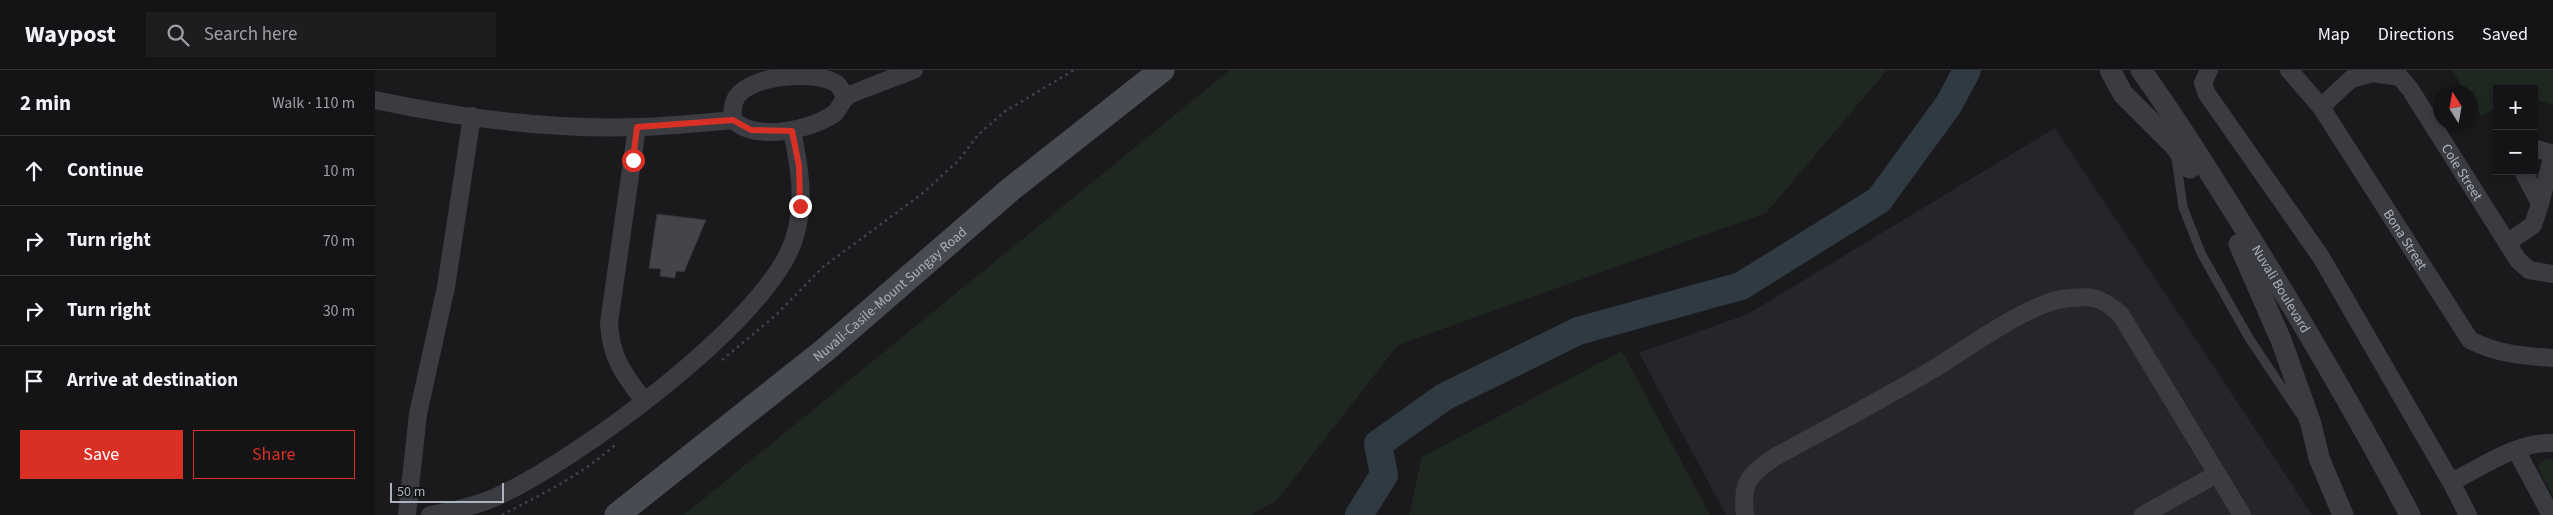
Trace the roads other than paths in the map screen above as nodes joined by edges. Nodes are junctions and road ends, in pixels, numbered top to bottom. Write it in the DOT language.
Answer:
graph roads {
  1 [pos="914,70"];
  2 [pos="1162,70"];
  3 [pos="2110,70"];
  4 [pos="2141,70"];
  5 [pos="2209,70"];
  6 [pos="2289,70"];
  7 [pos="846,98"];
  8 [pos="379,104"];
  9 [pos="2321,106"];
  10 [pos="473,116"];
  11 [pos="733,120"];
  12 [pos="637,127"];
  13 [pos="792,131"];
  14 [pos="2175,146"];
  15 [pos="2538,149"];
  16 [pos="2525,175"];
  17 [pos="2540,204"];
  18 [pos="2507,243"];
  19 [pos="2553,274"];
  20 [pos="2273,292"];
  21 [pos="2553,358"];
  22 [pos="644,401"];
  23 [pos="2311,424"];
  24 [pos="2553,443"];
  25 [pos="2516,450"];
  26 [pos="2217,474"];
  27 [pos="2451,482"];
  28 [pos="407,515"];
  29 [pos="431,515"];
  30 [pos="617,515"];
  31 [pos="1745,515"];
  32 [pos="2143,515"];
  33 [pos="2242,515"];
  34 [pos="2343,515"];
  35 [pos="2410,515"];
  36 [pos="2468,515"];
  37 [pos="2551,515"];
  1 -- 7 [label="street"];
  2 -- 30 [label="main road, Nuvali-Casile-Mount Sungay Road"];
  3 -- 14 [label="street, Nuvali Boulevard"];
  4 -- 20 [label="street, Nuvali Boulevard"];
  5 -- 27 [label="street"];
  6 -- 9 [label="street, Bona Street"];
  7 -- 11 [label="street"];
  7 -- 13 [label="street"];
  8 -- 10 [label="street"];
  9 -- 18 [label="street, Cole Street"];
  9 -- 21 [label="street, Bona Street"];
  10 -- 12 [label="street"];
  10 -- 28 [label="street"];
  11 -- 12 [label="street"];
  11 -- 13 [label="street"];
  12 -- 22 [label="street"];
  13 -- 22 [label="street"];
  14 -- 20 [label="street, Nuvali Boulevard"];
  14 -- 23 [label="lane"];
  15 -- 17 [label="street"];
  16 -- 17 [label="street"];
  17 -- 18 [label="street"];
  18 -- 19 [label="street, Cole Street"];
  20 -- 23 [label="street, Nuvali Boulevard"];
  20 -- 35 [label="street, Nuvali Boulevard"];
  22 -- 29 [label="street"];
  23 -- 34 [label="street, Nuvali Boulevard"];
  24 -- 25 [label="street"];
  25 -- 27 [label="street"];
  25 -- 37 [label="street"];
  26 -- 31 [label="street"];
  26 -- 32 [label="street"];
  26 -- 33 [label="street"];
  27 -- 36 [label="street"];
}
